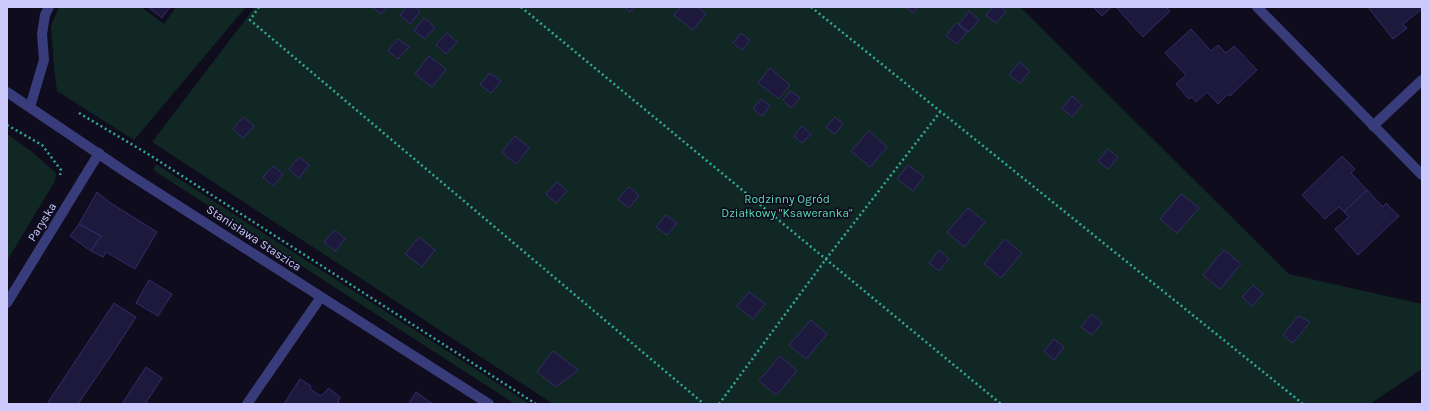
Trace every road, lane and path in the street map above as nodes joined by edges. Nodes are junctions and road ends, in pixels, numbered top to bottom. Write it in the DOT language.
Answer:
graph roads {
  1 [pos="49,7"];
  2 [pos="259,7"];
  3 [pos="521,7"];
  4 [pos="810,7"];
  5 [pos="1257,7"];
  6 [pos="1422,80"];
  7 [pos="7,92"];
  8 [pos="30,108"];
  9 [pos="940,112"];
  10 [pos="7,125"];
  11 [pos="1373,126"];
  12 [pos="99,153"];
  13 [pos="148,154"];
  14 [pos="1422,175"];
  15 [pos="59,178"];
  16 [pos="826,259"];
  17 [pos="321,297"];
  18 [pos="7,304"];
  19 [pos="247,404"];
  20 [pos="489,404"];
  21 [pos="536,404"];
  22 [pos="704,404"];
  23 [pos="719,404"];
  24 [pos="1001,404"];
  25 [pos="1303,404"];
  1 -- 8 [label="street"];
  2 -- 22 [label="path"];
  3 -- 16 [label="path"];
  4 -- 9 [label="path"];
  5 -- 11 [label="street"];
  6 -- 11 [label="street"];
  7 -- 8 [label="street, Stanisława Staszica"];
  8 -- 12 [label="street, Stanisława Staszica"];
  9 -- 16 [label="path"];
  9 -- 25 [label="path"];
  10 -- 15 [label="path"];
  11 -- 14 [label="street"];
  12 -- 17 [label="street, Stanisława Staszica"];
  12 -- 18 [label="street, Paryska"];
  13 -- 21 [label="path"];
  16 -- 23 [label="path"];
  16 -- 24 [label="path"];
  17 -- 19 [label="street"];
  17 -- 20 [label="street, Stanisława Staszica"];
}
